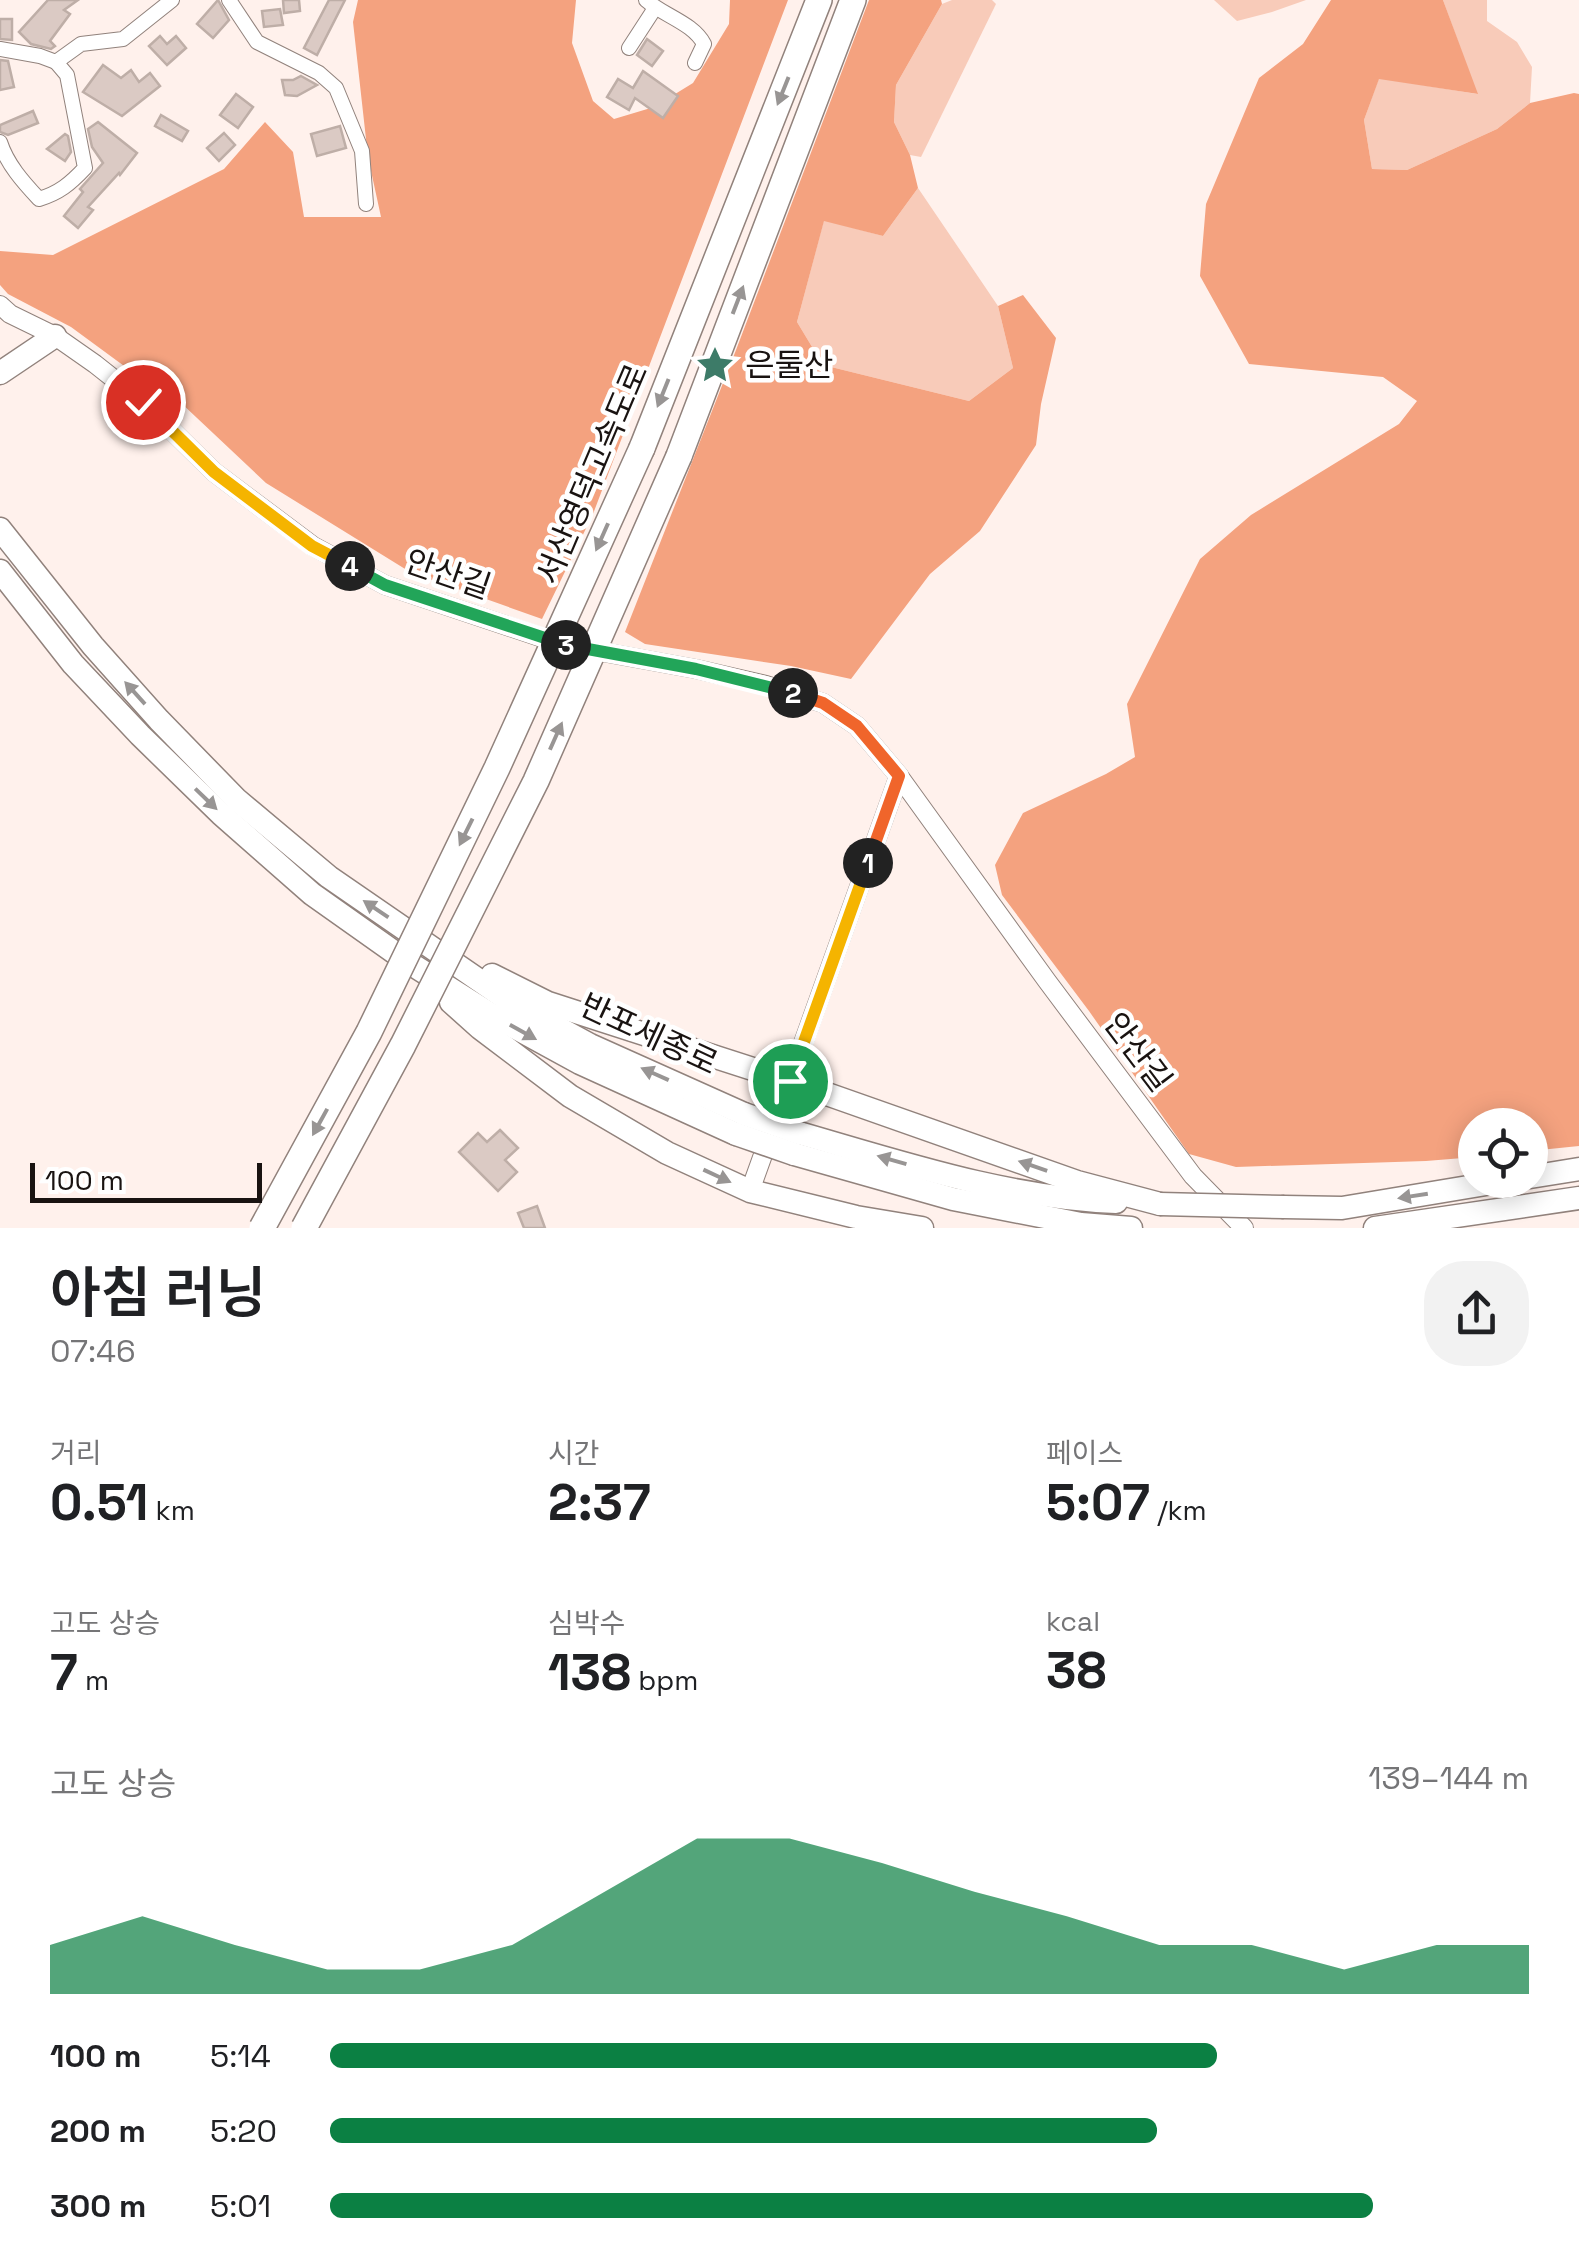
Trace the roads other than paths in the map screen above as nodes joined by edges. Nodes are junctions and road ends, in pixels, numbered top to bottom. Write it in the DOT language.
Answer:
graph roads {
  1 [pos="172,0"];
  2 [pos="229,0"];
  3 [pos="818,0"];
  4 [pos="853,0"];
  5 [pos="650,4"];
  6 [pos="629,48"];
  7 [pos="0,49"];
  8 [pos="56,62"];
  9 [pos="695,63"];
  10 [pos="0,142"];
  11 [pos="366,204"];
  12 [pos="0,305"];
  13 [pos="55,336"];
  14 [pos="0,373"];
  15 [pos="0,528"];
  16 [pos="0,571"];
  17 [pos="899,776"];
  18 [pos="425,942"];
  19 [pos="408,962"];
  20 [pos="790,1081"];
  21 [pos="740,1124"];
  22 [pos="796,1143"];
  23 [pos="1579,1168"];
  24 [pos="1548,1174"];
  25 [pos="1458,1189"];
  26 [pos="750,1191"];
  27 [pos="1579,1198"];
  28 [pos="1160,1204"];
  29 [pos="262,1228"];
  30 [pos="304,1228"];
  31 [pos="922,1228"];
  32 [pos="1131,1228"];
  33 [pos="1244,1228"];
  34 [pos="1375,1228"];
  1 -- 8 [label="street"];
  2 -- 11 [label="street"];
  3 -- 29 [label="highway, 서산영덕고속도로, one-way, bridge"];
  30 -- 4 [label="highway, one-way, bridge"];
  5 -- 6 [label="street"];
  5 -- 9 [label="street"];
  7 -- 8 [label="street"];
  8 -- 10 [label="street"];
  12 -- 13 [label="street, 안산길"];
  13 -- 14 [label="highway"];
  13 -- 17 [label="street, 안산길"];
  18 -- 15 [label="highway, 반포세종로, one-way"];
  16 -- 19 [label="highway, 반포세종로, one-way"];
  17 -- 20 [label="street"];
  17 -- 33 [label="street, 안산길"];
  18 -- 20 [label="highway"];
  21 -- 18 [label="highway, 반포세종로, one-way"];
  19 -- 21 [label="highway, 반포세종로, one-way"];
  19 -- 26 [label="highway, one-way"];
  20 -- 26 [label="street"];
  28 -- 20 [label="highway, one-way"];
  21 -- 22 [label="highway, 반포세종로, bridge"];
  28 -- 22 [label="highway, 반포세종로, one-way"];
  22 -- 32 [label="highway, 반포세종로"];
  23 -- 24 [label="highway"];
  25 -- 28 [label="highway, 반포세종로, one-way, bridge"];
  26 -- 31 [label="highway"];
  27 -- 34 [label="highway"];
}
